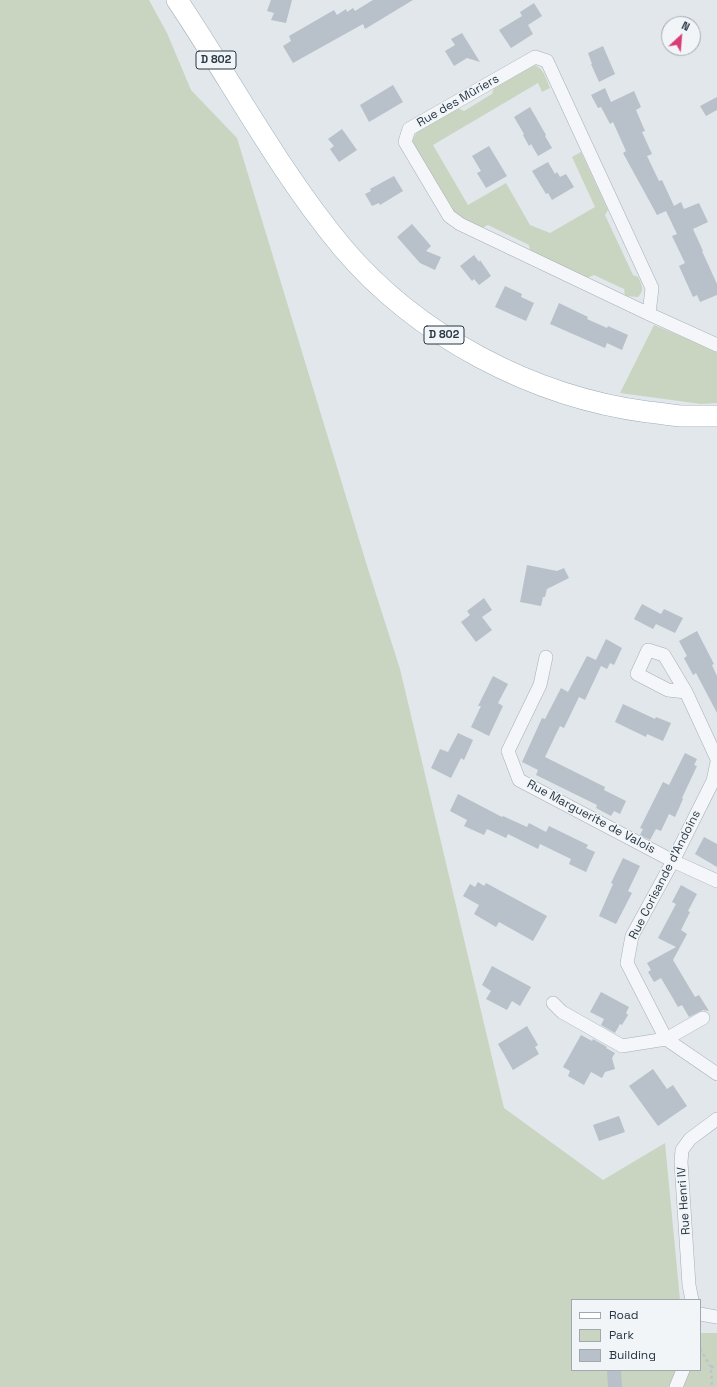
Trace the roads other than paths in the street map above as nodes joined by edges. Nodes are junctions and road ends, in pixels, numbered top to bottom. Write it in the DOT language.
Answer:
graph roads {
  1 [pos="176,0"];
  2 [pos="649,314"];
  3 [pos="717,345"];
  4 [pos="717,416"];
  5 [pos="546,657"];
  6 [pos="686,692"];
  7 [pos="717,759"];
  8 [pos="717,762"];
  9 [pos="715,782"];
  10 [pos="673,861"];
  11 [pos="717,881"];
  12 [pos="553,1003"];
  13 [pos="703,1018"];
  14 [pos="666,1040"];
  15 [pos="717,1074"];
  16 [pos="717,1119"];
  17 [pos="692,1299"];
  18 [pos="701,1314"];
  19 [pos="717,1317"];
  20 [pos="683,1371"];
  21 [pos="676,1387"];
  1 -- 4 [label="main road, D 802"];
  2 -- 2 [label="street, Rue des Mûriers"];
  2 -- 3 [label="street, Rue des Mûriers"];
  5 -- 10 [label="street, Rue Marguerite de Valois"];
  6 -- 7 [label="street"];
  8 -- 9 [label="street, Rue Corisande d'Andoins"];
  9 -- 10 [label="street, Rue Corisande d'Andoins"];
  10 -- 11 [label="street, Rue Marguerite de Valois"];
  10 -- 14 [label="street, Rue Corisande d'Andoins"];
  12 -- 14 [label="street"];
  13 -- 14 [label="street"];
  14 -- 15 [label="street, Rue Corisande d'Andoins"];
  16 -- 17 [label="street, Rue Henri IV"];
  18 -- 19 [label="street"];
  20 -- 21 [label="street"];
}
